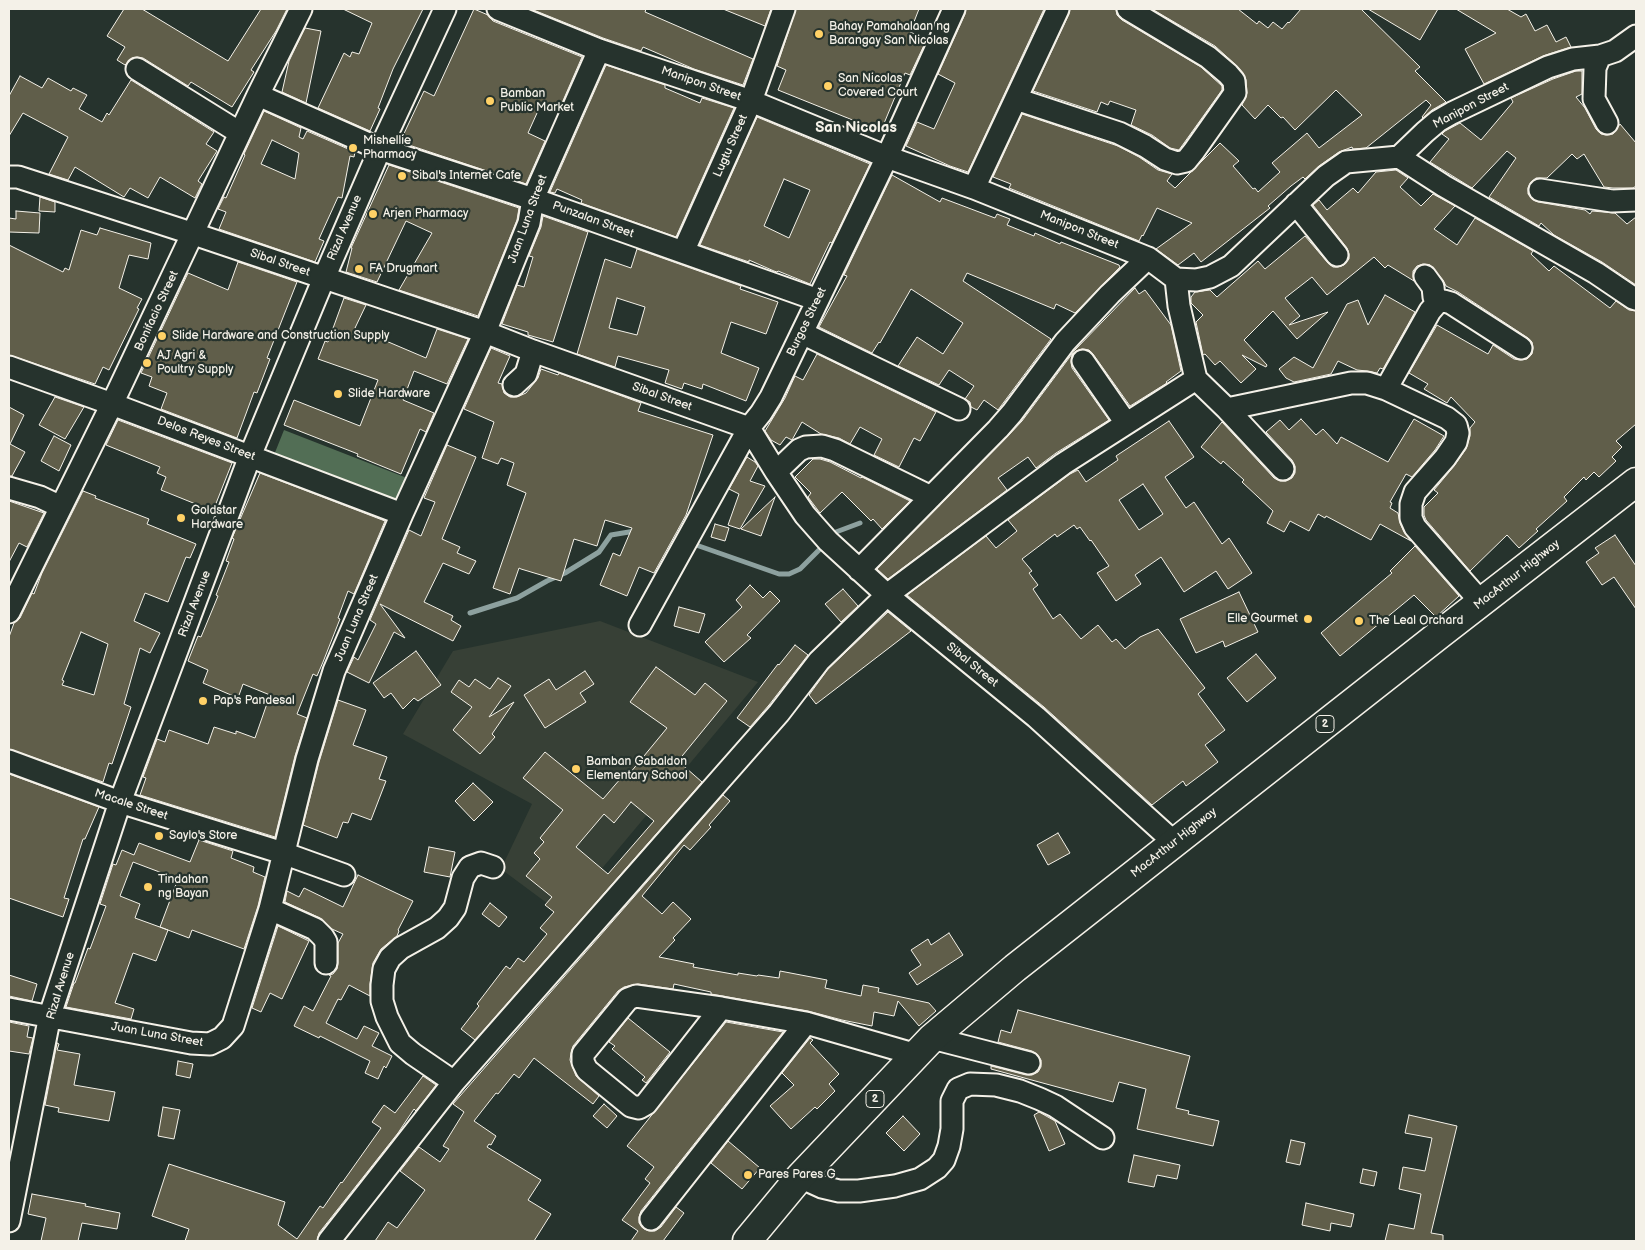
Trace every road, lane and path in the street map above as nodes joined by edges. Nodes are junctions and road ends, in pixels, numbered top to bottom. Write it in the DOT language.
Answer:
graph roads {
  1 [pos="301,9"];
  2 [pos="445,9"];
  3 [pos="498,9"];
  4 [pos="784,9"];
  5 [pos="954,9"];
  6 [pos="1058,9"];
  7 [pos="1128,9"];
  8 [pos="1636,36"];
  9 [pos="600,50"];
  10 [pos="1608,54"];
  11 [pos="137,69"];
  12 [pos="258,95"];
  13 [pos="1016,99"];
  14 [pos="751,101"];
  15 [pos="1607,123"];
  16 [pos="240,133"];
  17 [pos="380,149"];
  18 [pos="887,157"];
  19 [pos="1399,157"];
  20 [pos="9,177"];
  21 [pos="974,188"];
  22 [pos="1540,190"];
  23 [pos="533,199"];
  24 [pos="1636,200"];
  25 [pos="1296,204"];
  26 [pos="194,234"];
  27 [pos="683,252"];
  28 [pos="1337,255"];
  29 [pos="1148,258"];
  30 [pos="1426,276"];
  31 [pos="324,278"];
  32 [pos="1176,279"];
  33 [pos="1636,299"];
  34 [pos="818,300"];
  35 [pos="1437,303"];
  36 [pos="484,332"];
  37 [pos="802,332"];
  38 [pos="1521,348"];
  39 [pos="533,351"];
  40 [pos="1083,361"];
  41 [pos="9,367"];
  42 [pos="1196,379"];
  43 [pos="514,385"];
  44 [pos="1386,389"];
  45 [pos="112,404"];
  46 [pos="1227,408"];
  47 [pos="959,409"];
  48 [pos="1126,423"];
  49 [pos="749,428"];
  50 [pos="250,456"];
  51 [pos="1283,469"];
  52 [pos="776,472"];
  53 [pos="1636,482"];
  54 [pos="9,488"];
  55 [pos="931,497"];
  56 [pos="61,507"];
  57 [pos="402,514"];
  58 [pos="859,570"];
  59 [pos="887,595"];
  60 [pos="1481,602"];
  61 [pos="9,612"];
  62 [pos="640,625"];
  63 [pos="9,761"];
  64 [pos="120,802"];
  65 [pos="1175,843"];
  66 [pos="283,853"];
  67 [pos="493,867"];
  68 [pos="344,875"];
  69 [pos="270,909"];
  70 [pos="326,964"];
  71 [pos="721,1008"];
  72 [pos="9,1009"];
  73 [pos="50,1015"];
  74 [pos="806,1023"];
  75 [pos="924,1046"];
  76 [pos="1029,1063"];
  77 [pos="454,1082"];
  78 [pos="1102,1138"];
  79 [pos="800,1177"];
  80 [pos="651,1219"];
  81 [pos="9,1220"];
  82 [pos="329,1241"];
  83 [pos="747,1241"];
  1 -- 12 [label="street, Bonifacio Street"];
  2 -- 17 [label="street, Rizal Avenue"];
  3 -- 9 [label="street, Manipon Street"];
  4 -- 14 [label="street, Lugtu Street"];
  5 -- 18 [label="street, Burgos Street"];
  6 -- 13 [label="street"];
  7 -- 13 [label="street"];
  8 -- 10 [label="street"];
  9 -- 14 [label="street, Manipon Street"];
  9 -- 23 [label="street, Juan Luna Street"];
  10 -- 15 [label="street"];
  10 -- 19 [label="street, Manipon Street"];
  11 -- 16 [label="street"];
  12 -- 16 [label="street, Bonifacio Street"];
  12 -- 17 [label="street, Punzalan Street"];
  13 -- 21 [label="street"];
  14 -- 18 [label="street, Manipon Street"];
  14 -- 27 [label="street, Lugtu Street"];
  16 -- 26 [label="street, Bonifacio Street"];
  17 -- 23 [label="street, Punzalan Street"];
  17 -- 31 [label="street, Rizal Avenue"];
  18 -- 21 [label="street, Manipon Street"];
  18 -- 34 [label="street, Burgos Street"];
  19 -- 25 [label="street"];
  19 -- 33 [label="street"];
  20 -- 26 [label="street, Sibal Street"];
  21 -- 29 [label="street, Manipon Street"];
  22 -- 24 [label="street"];
  23 -- 27 [label="street, Punzalan Street"];
  23 -- 36 [label="street, Juan Luna Street"];
  25 -- 28 [label="street"];
  25 -- 32 [label="street"];
  26 -- 31 [label="street, Sibal Street"];
  26 -- 45 [label="street, Bonifacio Street"];
  27 -- 34 [label="street, Punzalan Street"];
  29 -- 32 [label="street, Manipon Street"];
  29 -- 55 [label="street"];
  30 -- 35 [label="street"];
  31 -- 36 [label="street, Sibal Street"];
  31 -- 50 [label="street, Rizal Avenue"];
  32 -- 42 [label="street"];
  34 -- 37 [label="street, Burgos Street"];
  35 -- 38 [label="street"];
  35 -- 44 [label="street"];
  36 -- 39 [label="street, Sibal Street"];
  36 -- 57 [label="street, Juan Luna Street"];
  37 -- 47 [label="street"];
  37 -- 49 [label="street, Burgos Street"];
  39 -- 43 [label="street"];
  39 -- 49 [label="street, Sibal Street"];
  40 -- 48 [label="street"];
  41 -- 45 [label="street, Delos Reyes Street"];
  42 -- 46 [label="street"];
  42 -- 48 [label="street"];
  44 -- 46 [label="street"];
  44 -- 60 [label="street"];
  45 -- 50 [label="street, Delos Reyes Street"];
  45 -- 56 [label="street, Bonifacio Street"];
  46 -- 51 [label="street"];
  48 -- 59 [label="street"];
  49 -- 52 [label="street, Sibal Street"];
  49 -- 62 [label="street, Burgos Street"];
  50 -- 57 [label="street, Delos Reyes Street"];
  50 -- 64 [label="street, Rizal Avenue"];
  52 -- 55 [label="street"];
  52 -- 58 [label="street, Sibal Street"];
  53 -- 60 [label="highway, MacArthur Highway / 2"];
  54 -- 56 [label="street"];
  55 -- 58 [label="street"];
  56 -- 61 [label="street, Bonifacio Street"];
  57 -- 66 [label="street, Juan Luna Street"];
  58 -- 59 [label="street, Sibal Street"];
  59 -- 65 [label="street, Sibal Street"];
  59 -- 77 [label="street"];
  60 -- 65 [label="highway, MacArthur Highway / 2"];
  63 -- 64 [label="street, Macale Street"];
  64 -- 66 [label="street, Macale Street"];
  64 -- 73 [label="street, Rizal Avenue"];
  65 -- 75 [label="highway, MacArthur Highway / 2"];
  66 -- 68 [label="street, Macale Street"];
  66 -- 69 [label="street, Juan Luna Street"];
  67 -- 77 [label="street"];
  69 -- 70 [label="street"];
  69 -- 73 [label="street, Juan Luna Street"];
  71 -- 71 [label="street"];
  71 -- 74 [label="street"];
  72 -- 73 [label="street, Juan Luna Street"];
  73 -- 81 [label="street, Rizal Avenue"];
  74 -- 75 [label="street"];
  74 -- 80 [label="street"];
  75 -- 76 [label="street"];
  75 -- 79 [label="highway, MacArthur Highway / 2"];
  77 -- 82 [label="street"];
  78 -- 79 [label="street"];
  79 -- 83 [label="highway, MacArthur Highway / 2"];
}
